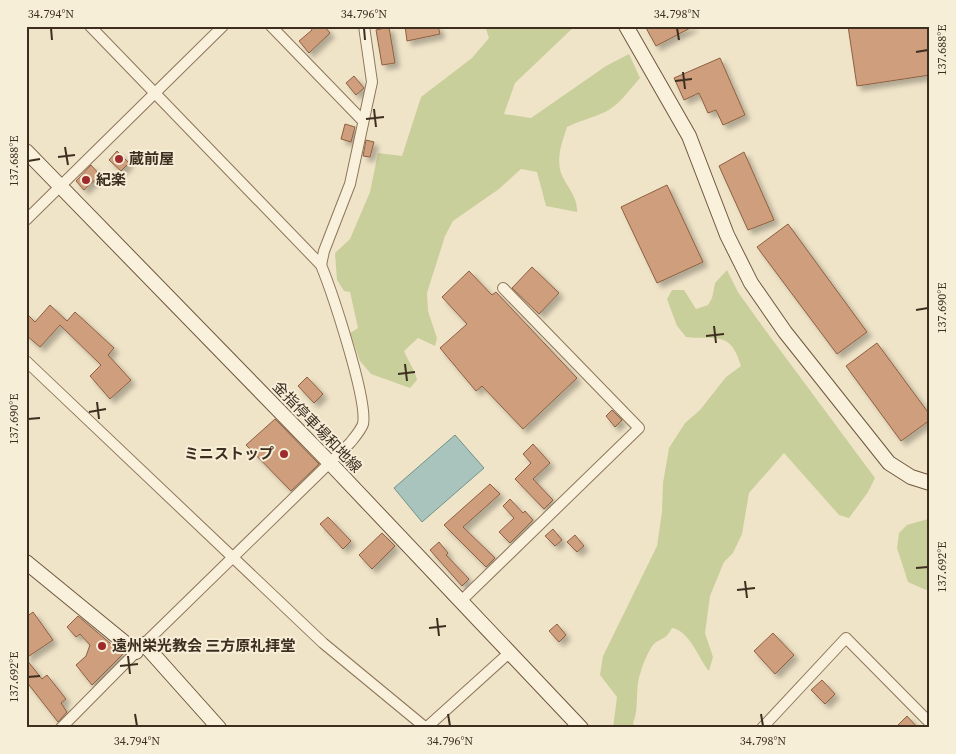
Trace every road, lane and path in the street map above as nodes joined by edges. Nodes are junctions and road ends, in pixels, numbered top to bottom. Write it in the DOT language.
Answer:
graph roads {
  1 [pos="90,26"];
  2 [pos="223,26"];
  3 [pos="272,26"];
  4 [pos="364,26"];
  5 [pos="626,26"];
  6 [pos="154,92"];
  7 [pos="363,121"];
  8 [pos="26,152"];
  9 [pos="60,186"];
  10 [pos="26,220"];
  11 [pos="321,265"];
  12 [pos="503,288"];
  13 [pos="26,361"];
  14 [pos="330,463"];
  15 [pos="930,483"];
  16 [pos="234,556"];
  17 [pos="26,562"];
  18 [pos="461,601"];
  19 [pos="140,648"];
  20 [pos="510,653"];
  21 [pos="930,724"];
  22 [pos="61,728"];
  23 [pos="219,728"];
  24 [pos="426,728"];
  25 [pos="581,728"];
  26 [pos="762,728"];
  1 -- 6 [label="street"];
  2 -- 6 [label="street"];
  3 -- 7 [label="street"];
  4 -- 7 [label="street"];
  5 -- 15 [label="street"];
  6 -- 9 [label="street"];
  6 -- 11 [label="street"];
  7 -- 11 [label="street"];
  8 -- 9 [label="street, 金指停車場和地線"];
  9 -- 10 [label="street"];
  9 -- 14 [label="street, 金指停車場和地線"];
  11 -- 14 [label="street"];
  12 -- 18 [label="street"];
  13 -- 16 [label="street"];
  14 -- 16 [label="street"];
  14 -- 18 [label="street, 金指停車場和地線"];
  16 -- 19 [label="street"];
  16 -- 24 [label="street"];
  17 -- 19 [label="street"];
  18 -- 20 [label="street, 金指停車場和地線"];
  19 -- 22 [label="street"];
  19 -- 23 [label="street"];
  20 -- 24 [label="street"];
  20 -- 25 [label="street, 金指停車場和地線"];
  21 -- 26 [label="street"];
}
